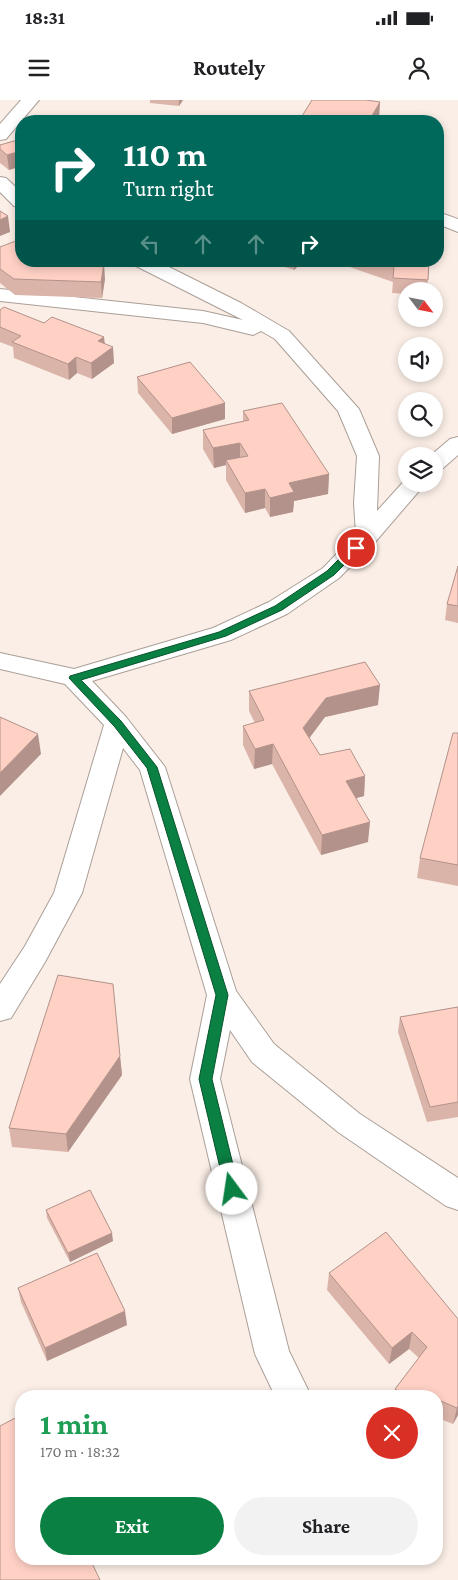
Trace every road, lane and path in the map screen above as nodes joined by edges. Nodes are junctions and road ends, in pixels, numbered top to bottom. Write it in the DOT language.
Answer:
graph roads {
  1 [pos="30,100"];
  2 [pos="17,115"];
  3 [pos="15,118"];
  4 [pos="0,135"];
  5 [pos="0,182"];
  6 [pos="15,196"];
  7 [pos="444,220"];
  8 [pos="458,226"];
  9 [pos="159,267"];
  10 [pos="0,295"];
  11 [pos="282,336"];
  12 [pos="458,444"];
  13 [pos="443,456"];
  14 [pos="407,492"];
  15 [pos="368,536"];
  16 [pos="0,661"];
  17 [pos="74,678"];
  18 [pos="118,723"];
  19 [pos="222,995"];
  20 [pos="0,1009"];
  21 [pos="458,1196"];
  22 [pos="290,1390"];
  1 -- 2 [label="street"];
  3 -- 4 [label="street"];
  5 -- 6 [label="street"];
  7 -- 8 [label="street"];
  9 -- 11 [label="street"];
  10 -- 11 [label="street"];
  11 -- 15 [label="street"];
  12 -- 13 [label="street"];
  14 -- 15 [label="street"];
  15 -- 17 [label="street"];
  16 -- 17 [label="street"];
  17 -- 18 [label="street"];
  18 -- 19 [label="street"];
  18 -- 20 [label="street"];
  19 -- 21 [label="street"];
  19 -- 22 [label="street"];
}
